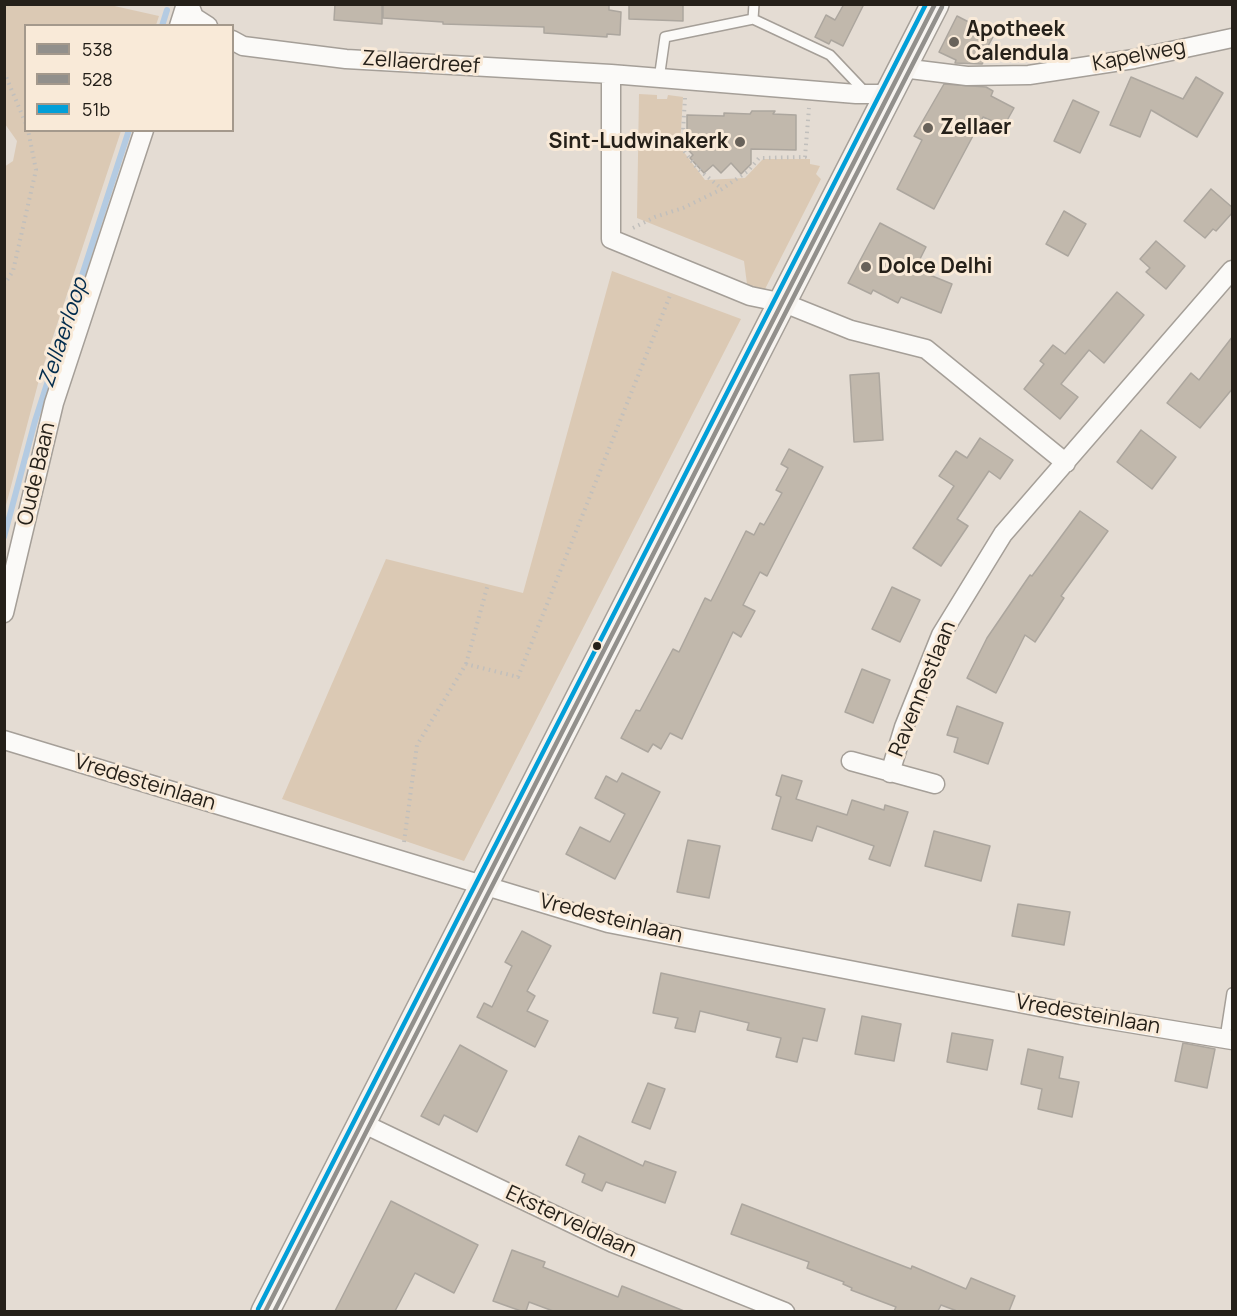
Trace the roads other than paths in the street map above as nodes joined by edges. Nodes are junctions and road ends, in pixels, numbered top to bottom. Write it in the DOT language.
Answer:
graph roads {
  1 [pos="188,4"];
  2 [pos="754,4"];
  3 [pos="935,4"];
  4 [pos="753,19"];
  5 [pos="180,24"];
  6 [pos="205,24"];
  7 [pos="1233,38"];
  8 [pos="234,41"];
  9 [pos="902,68"];
  10 [pos="611,74"];
  11 [pos="659,79"];
  12 [pos="878,94"];
  13 [pos="143,132"];
  14 [pos="1233,270"];
  15 [pos="784,303"];
  16 [pos="1066,463"];
  17 [pos="4,614"];
  18 [pos="4,740"];
  19 [pos="851,761"];
  20 [pos="890,773"];
  21 [pos="935,784"];
  22 [pos="484,885"];
  23 [pos="1233,993"];
  24 [pos="1229,1039"];
  25 [pos="362,1123"];
  26 [pos="265,1311"];
  27 [pos="785,1311"];
  1 -- 5 [label="street"];
  1 -- 6 [label="street"];
  2 -- 4 [label="lane"];
  3 -- 9 [label="main road"];
  4 -- 11 [label="lane"];
  4 -- 12 [label="lane"];
  7 -- 9 [label="street, Kapelweg"];
  8 -- 10 [label="street, Zellaerdreef"];
  9 -- 12 [label="main road"];
  10 -- 11 [label="street, Zellaerdreef"];
  10 -- 15 [label="street"];
  11 -- 12 [label="street, Zellaerdreef"];
  12 -- 15 [label="main road"];
  13 -- 17 [label="street, Oude Baan"];
  14 -- 16 [label="street, Ravennestlaan"];
  15 -- 16 [label="street"];
  15 -- 22 [label="main road"];
  16 -- 20 [label="street, Ravennestlaan"];
  18 -- 22 [label="street, Vredesteinlaan"];
  19 -- 20 [label="street, Ravennestlaan"];
  20 -- 21 [label="street, Ravennestlaan"];
  22 -- 24 [label="street, Vredesteinlaan"];
  22 -- 25 [label="main road"];
  23 -- 24 [label="lane"];
  25 -- 26 [label="main road"];
  25 -- 27 [label="street, Eksterveldlaan"];
}
